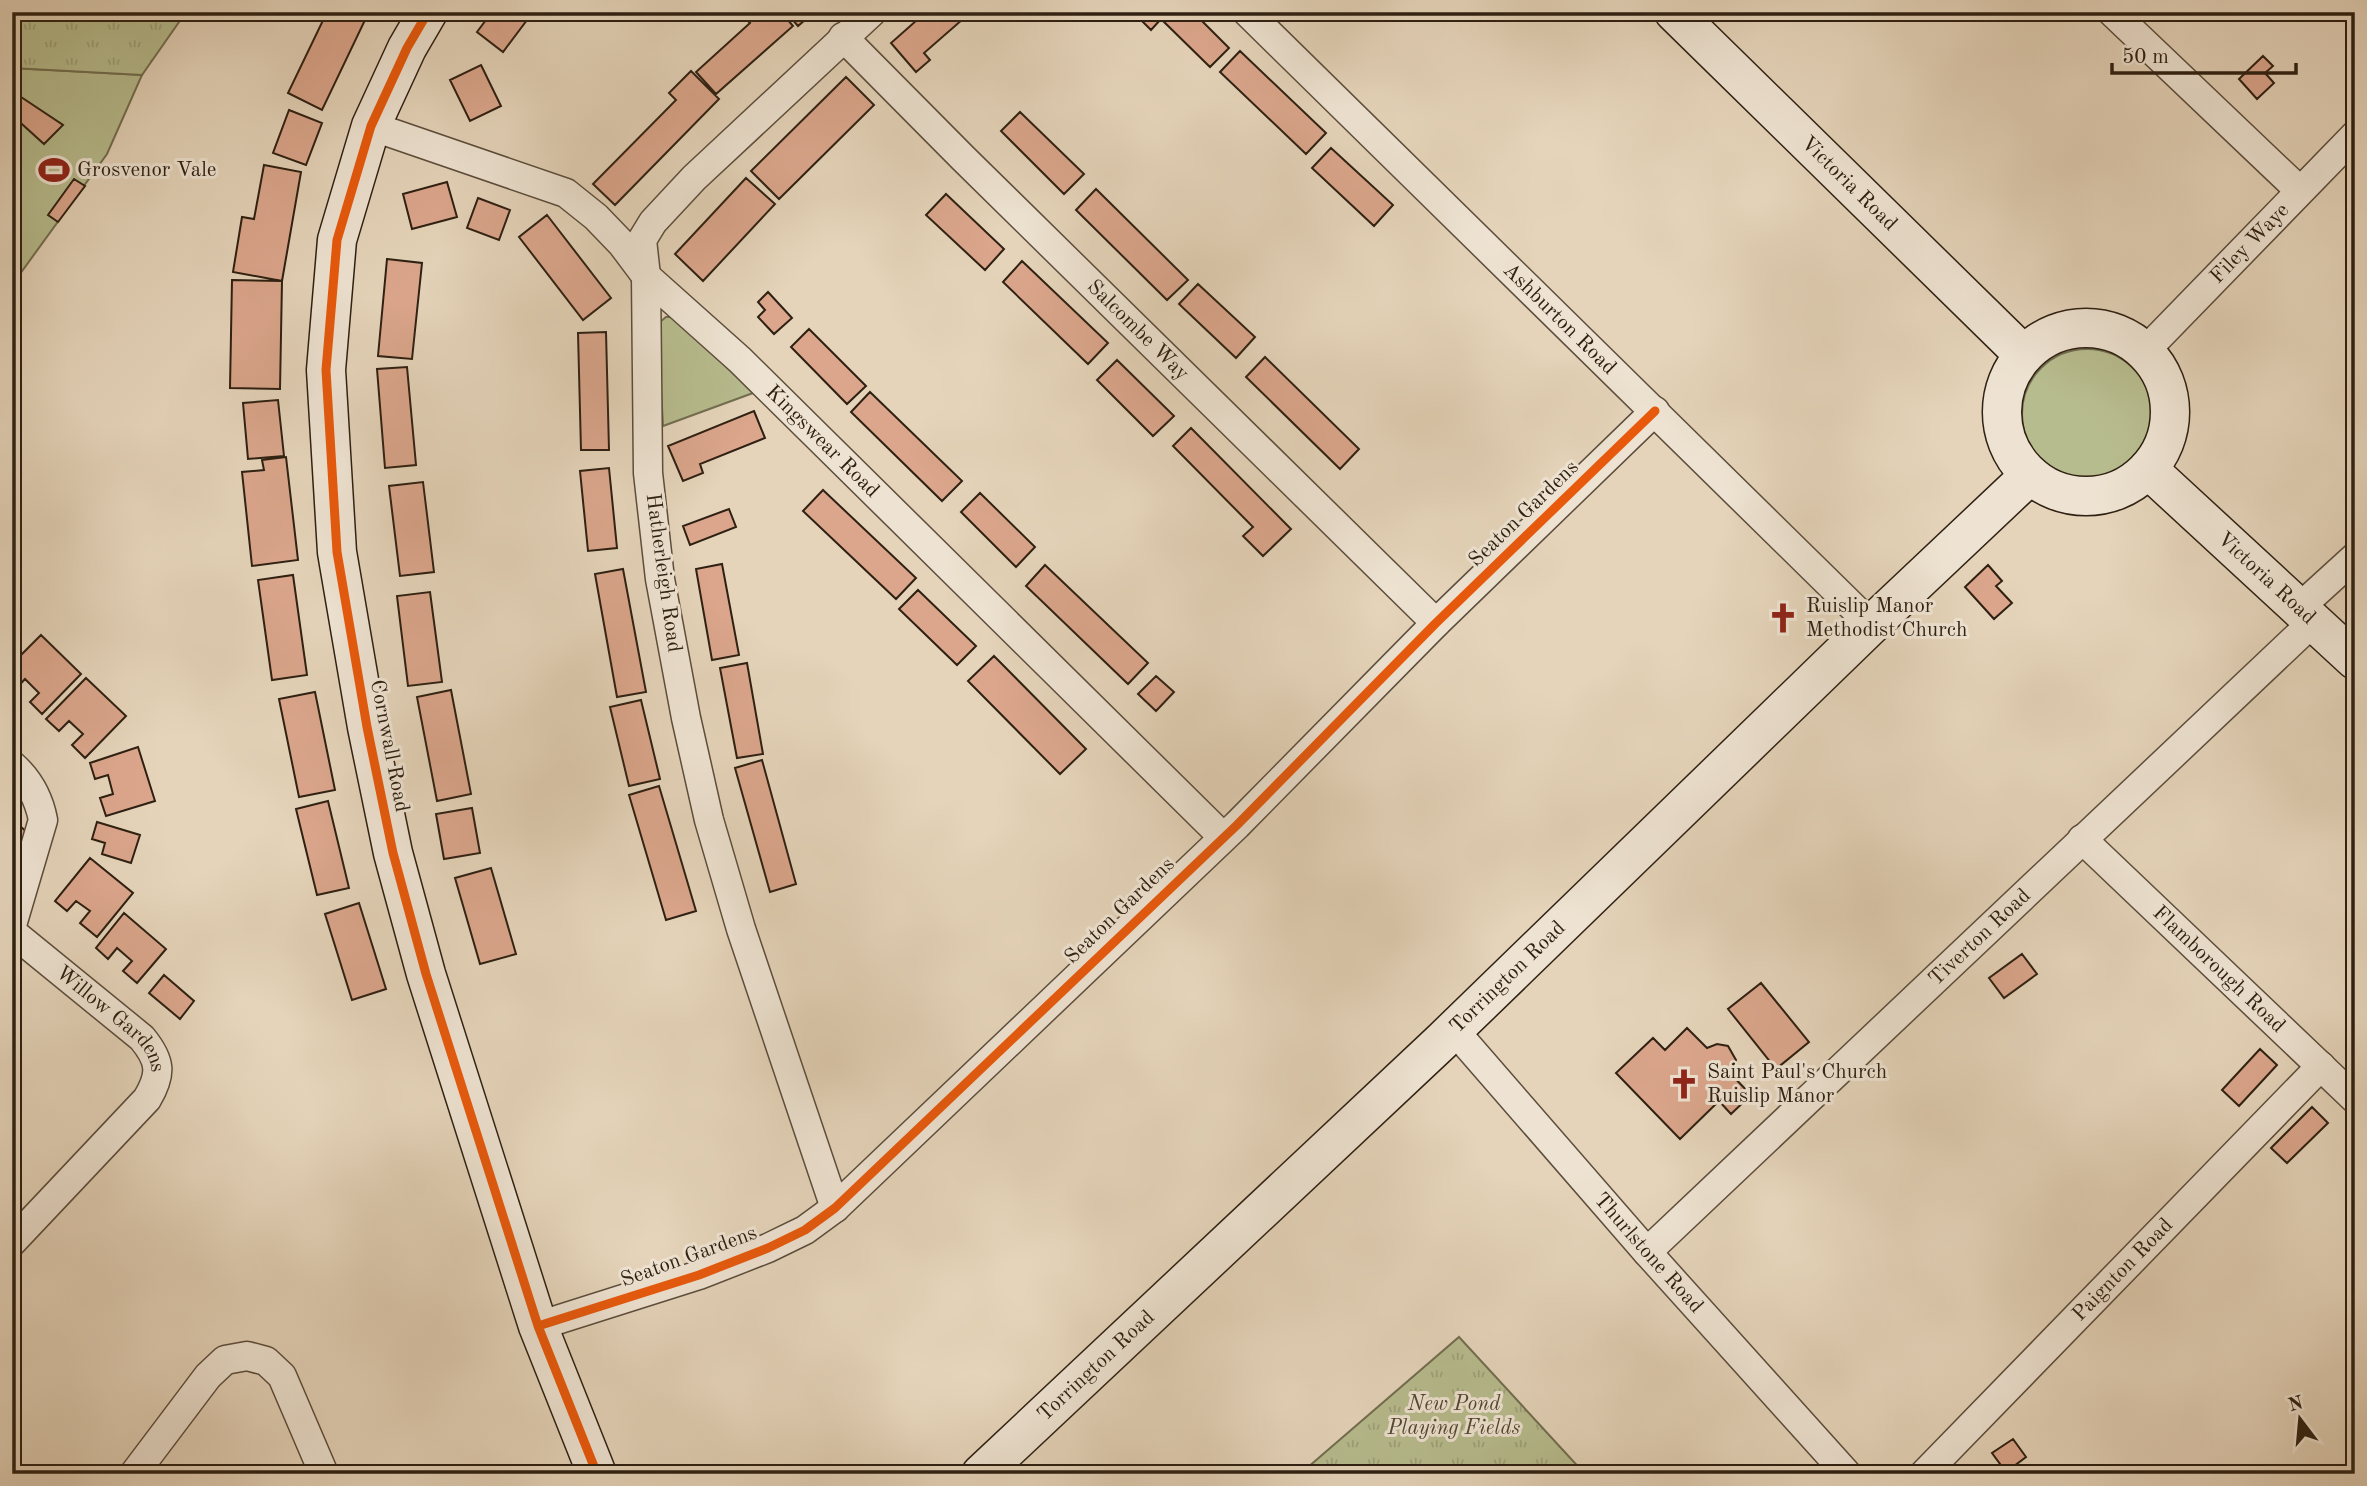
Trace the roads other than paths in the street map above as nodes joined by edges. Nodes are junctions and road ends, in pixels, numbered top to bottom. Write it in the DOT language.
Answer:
graph roads {
  1 [pos="428,12"];
  2 [pos="872,12"];
  3 [pos="1247,12"];
  4 [pos="1674,12"];
  5 [pos="2112,12"];
  6 [pos="843,37"];
  7 [pos="371,126"];
  8 [pos="2355,135"];
  9 [pos="2299,190"];
  10 [pos="646,276"];
  11 [pos="2145,351"];
  12 [pos="2024,355"];
  13 [pos="1654,411"];
  14 [pos="2148,469"];
  15 [pos="2030,475"];
  16 [pos="2355,557"];
  17 [pos="2306,615"];
  18 [pos="1436,623"];
  19 [pos="1869,627"];
  20 [pos="2355,660"];
  21 [pos="12,765"];
  22 [pos="1223,837"];
  23 [pos="2082,839"];
  24 [pos="12,925"];
  25 [pos="12,932"];
  26 [pos="1454,1030"];
  27 [pos="2321,1066"];
  28 [pos="2355,1099"];
  29 [pos="835,1208"];
  30 [pos="12,1242"];
  31 [pos="1647,1252"];
  32 [pos="538,1326"];
  33 [pos="134,1474"];
  34 [pos="324,1474"];
  35 [pos="597,1474"];
  36 [pos="981,1474"];
  37 [pos="1847,1474"];
  38 [pos="1924,1474"];
  1 -- 7 [label="street, Cornwall Road"];
  2 -- 6 [label="street, Hatherleigh Road"];
  3 -- 13 [label="street, Ashburton Road"];
  4 -- 12 [label="street, Victoria Road"];
  5 -- 9 [label="street"];
  6 -- 10 [label="street, Hatherleigh Road"];
  6 -- 18 [label="street, Salcombe Way"];
  7 -- 10 [label="street, Kingswear Road"];
  7 -- 32 [label="street, Cornwall Road"];
  8 -- 9 [label="street, Filey Waye"];
  9 -- 11 [label="street, Filey Waye"];
  10 -- 22 [label="street, Kingswear Road"];
  10 -- 29 [label="street, Hatherleigh Road"];
  11 -- 12 [label="street"];
  11 -- 14 [label="street"];
  12 -- 15 [label="street"];
  13 -- 18 [label="street, Seaton Gardens"];
  13 -- 19 [label="street, Ashburton Road"];
  14 -- 15 [label="street"];
  14 -- 17 [label="street, Victoria Road"];
  15 -- 19 [label="street, Torrington Road"];
  16 -- 17 [label="street, Tiverton Road"];
  17 -- 20 [label="street, Victoria Road"];
  17 -- 23 [label="street, Tiverton Road"];
  18 -- 22 [label="street, Seaton Gardens"];
  19 -- 26 [label="street, Torrington Road"];
  21 -- 24 [label="street"];
  22 -- 29 [label="street, Seaton Gardens"];
  23 -- 27 [label="street, Flamborough Road"];
  23 -- 31 [label="street, Tiverton Road"];
  25 -- 30 [label="street, Willow Gardens"];
  26 -- 31 [label="street, Thurlstone Road"];
  26 -- 36 [label="street, Torrington Road"];
  27 -- 28 [label="street, Flamborough Road"];
  27 -- 38 [label="street, Paignton Road"];
  29 -- 32 [label="street, Seaton Gardens"];
  31 -- 37 [label="street, Thurlstone Road"];
  32 -- 35 [label="street, Cornwall Road"];
  33 -- 34 [label="street"];
}
